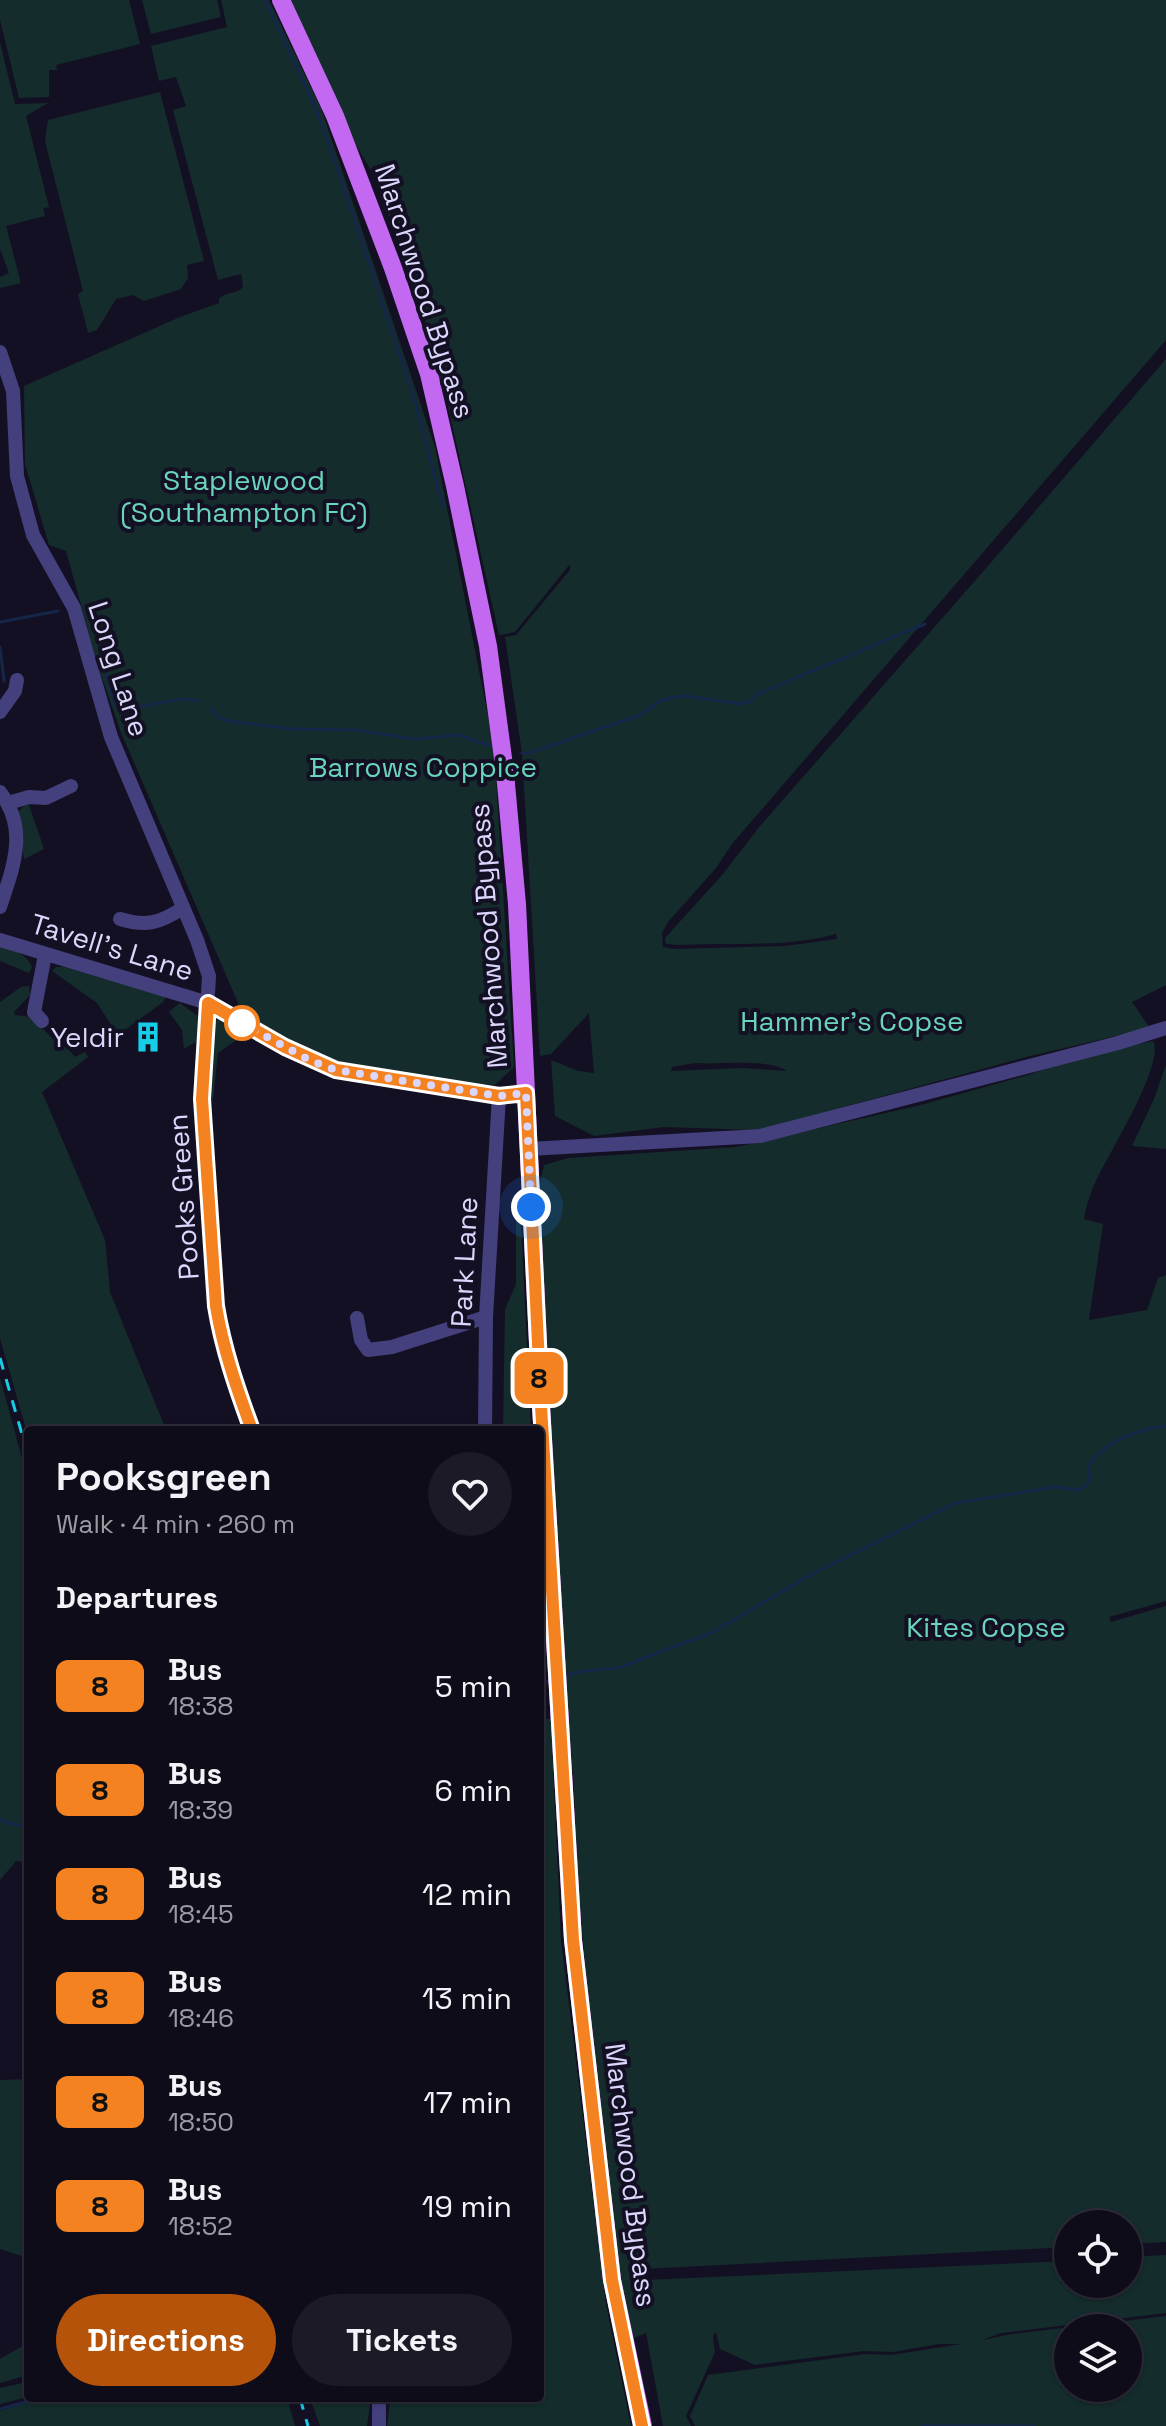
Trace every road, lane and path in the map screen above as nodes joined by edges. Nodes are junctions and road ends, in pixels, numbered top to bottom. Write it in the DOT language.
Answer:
graph roads {
  1 [pos="281,0"];
  2 [pos="0,352"];
  3 [pos="8,456"];
  4 [pos="17,680"];
  5 [pos="0,712"];
  6 [pos="71,786"];
  7 [pos="4,798"];
  8 [pos="0,907"];
  9 [pos="183,908"];
  10 [pos="120,919"];
  11 [pos="0,940"];
  12 [pos="45,955"];
  13 [pos="208,1003"];
  14 [pos="42,1021"];
  15 [pos="1166,1028"];
  16 [pos="526,1093"];
  17 [pos="499,1096"];
  18 [pos="529,1149"];
  19 [pos="486,1317"];
  20 [pos="357,1318"];
  21 [pos="251,1426"];
  22 [pos="485,1426"];
  23 [pos="542,1426"];
  24 [pos="544,1459"];
  25 [pos="379,2402"];
  26 [pos="379,2426"];
  27 [pos="643,2426"];
  1 -- 16 [label="main road, Marchwood Bypass"];
  2 -- 3 [label="street, Long Lane"];
  3 -- 9 [label="street, Long Lane"];
  4 -- 5 [label="street"];
  6 -- 7 [label="street"];
  7 -- 8 [label="street"];
  9 -- 10 [label="street"];
  9 -- 13 [label="street, Long Lane"];
  11 -- 12 [label="street, Tavell's Lane"];
  12 -- 13 [label="street, Tavell's Lane"];
  12 -- 14 [label="street"];
  13 -- 17 [label="street, Tavell's Lane"];
  13 -- 21 [label="street, Pooks Green"];
  15 -- 18 [label="street"];
  16 -- 17 [label="street, Tavell's Lane"];
  16 -- 18 [label="main road, Marchwood Bypass"];
  17 -- 19 [label="street, Park Lane"];
  18 -- 23 [label="main road, Marchwood Bypass"];
  19 -- 20 [label="street"];
  19 -- 22 [label="street, Park Lane"];
  24 -- 27 [label="main road, Marchwood Bypass"];
  25 -- 26 [label="street"];
}
